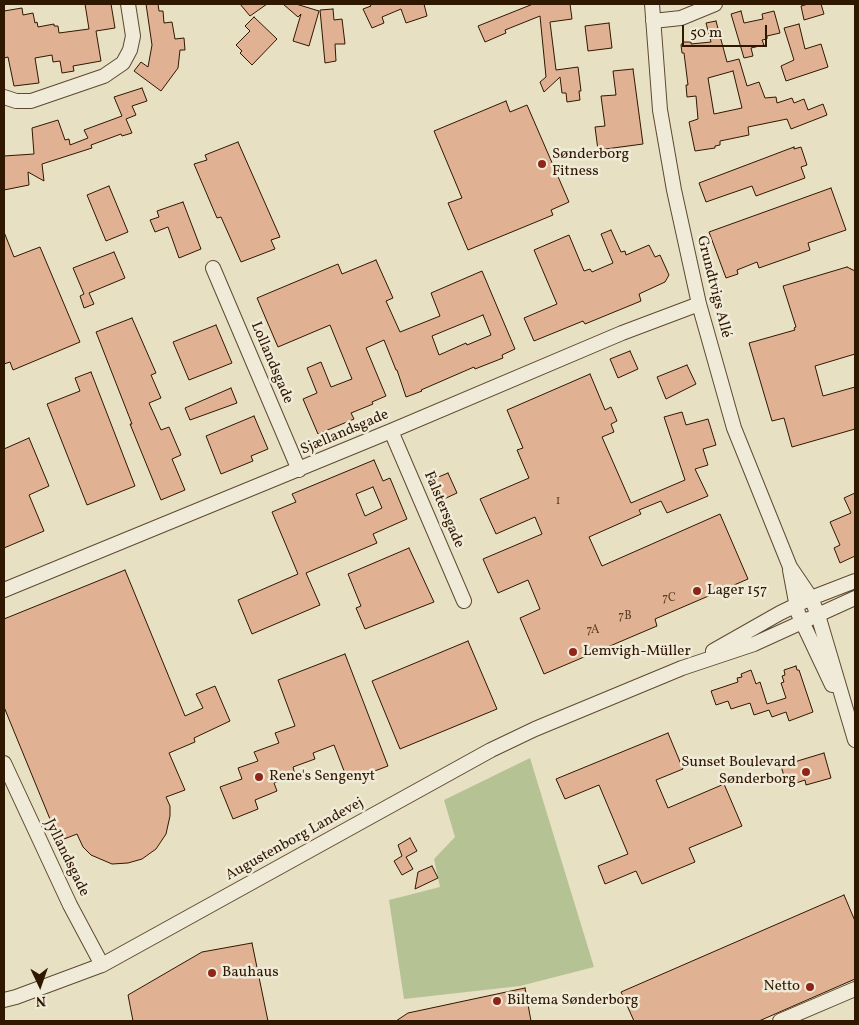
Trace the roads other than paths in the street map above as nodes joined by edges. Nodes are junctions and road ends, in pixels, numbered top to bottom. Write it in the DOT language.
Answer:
graph roads {
  1 [pos="128,4"];
  2 [pos="652,4"];
  3 [pos="715,4"];
  4 [pos="653,21"];
  5 [pos="4,97"];
  6 [pos="213,268"];
  7 [pos="699,304"];
  8 [pos="391,431"];
  9 [pos="299,470"];
  10 [pos="790,566"];
  11 [pos="855,581"];
  12 [pos="855,589"];
  13 [pos="4,590"];
  14 [pos="855,598"];
  15 [pos="464,601"];
  16 [pos="814,606"];
  17 [pos="798,614"];
  18 [pos="682,668"];
  19 [pos="847,713"];
  20 [pos="855,740"];
  21 [pos="4,764"];
  22 [pos="102,965"];
  23 [pos="855,989"];
  24 [pos="4,1000"];
  25 [pos="785,1020"];
  1 -- 5 [label="street"];
  2 -- 4 [label="street, Grundtvigs Allé"];
  3 -- 4 [label="street"];
  4 -- 7 [label="street, Grundtvigs Allé"];
  6 -- 9 [label="street, Lollandsgade"];
  7 -- 8 [label="street, Sjællandsgade"];
  7 -- 10 [label="street, Grundtvigs Allé"];
  8 -- 9 [label="street, Sjællandsgade"];
  8 -- 15 [label="street, Falstersgade"];
  9 -- 13 [label="street, Sjællandsgade"];
  10 -- 16 [label="street, Grundtvigs Allé"];
  10 -- 17 [label="street, Grundtvigs Allé"];
  11 -- 16 [label="street"];
  12 -- 16 [label="street"];
  14 -- 16 [label="street"];
  16 -- 17 [label="street, Augustenborg Landevej"];
  16 -- 19 [label="street, Grundtvigs Allé"];
  17 -- 18 [label="street, Augustenborg Landevej"];
  17 -- 18 [label="street, Augustenborg Landevej"];
  17 -- 19 [label="street, Grundtvigs Allé"];
  18 -- 22 [label="street, Augustenborg Landevej"];
  19 -- 20 [label="street, Grundtvigs Allé"];
  21 -- 22 [label="street, Jyllandsgade"];
  22 -- 24 [label="street, Augustenborg Landevej"];
  23 -- 25 [label="street"];
}
